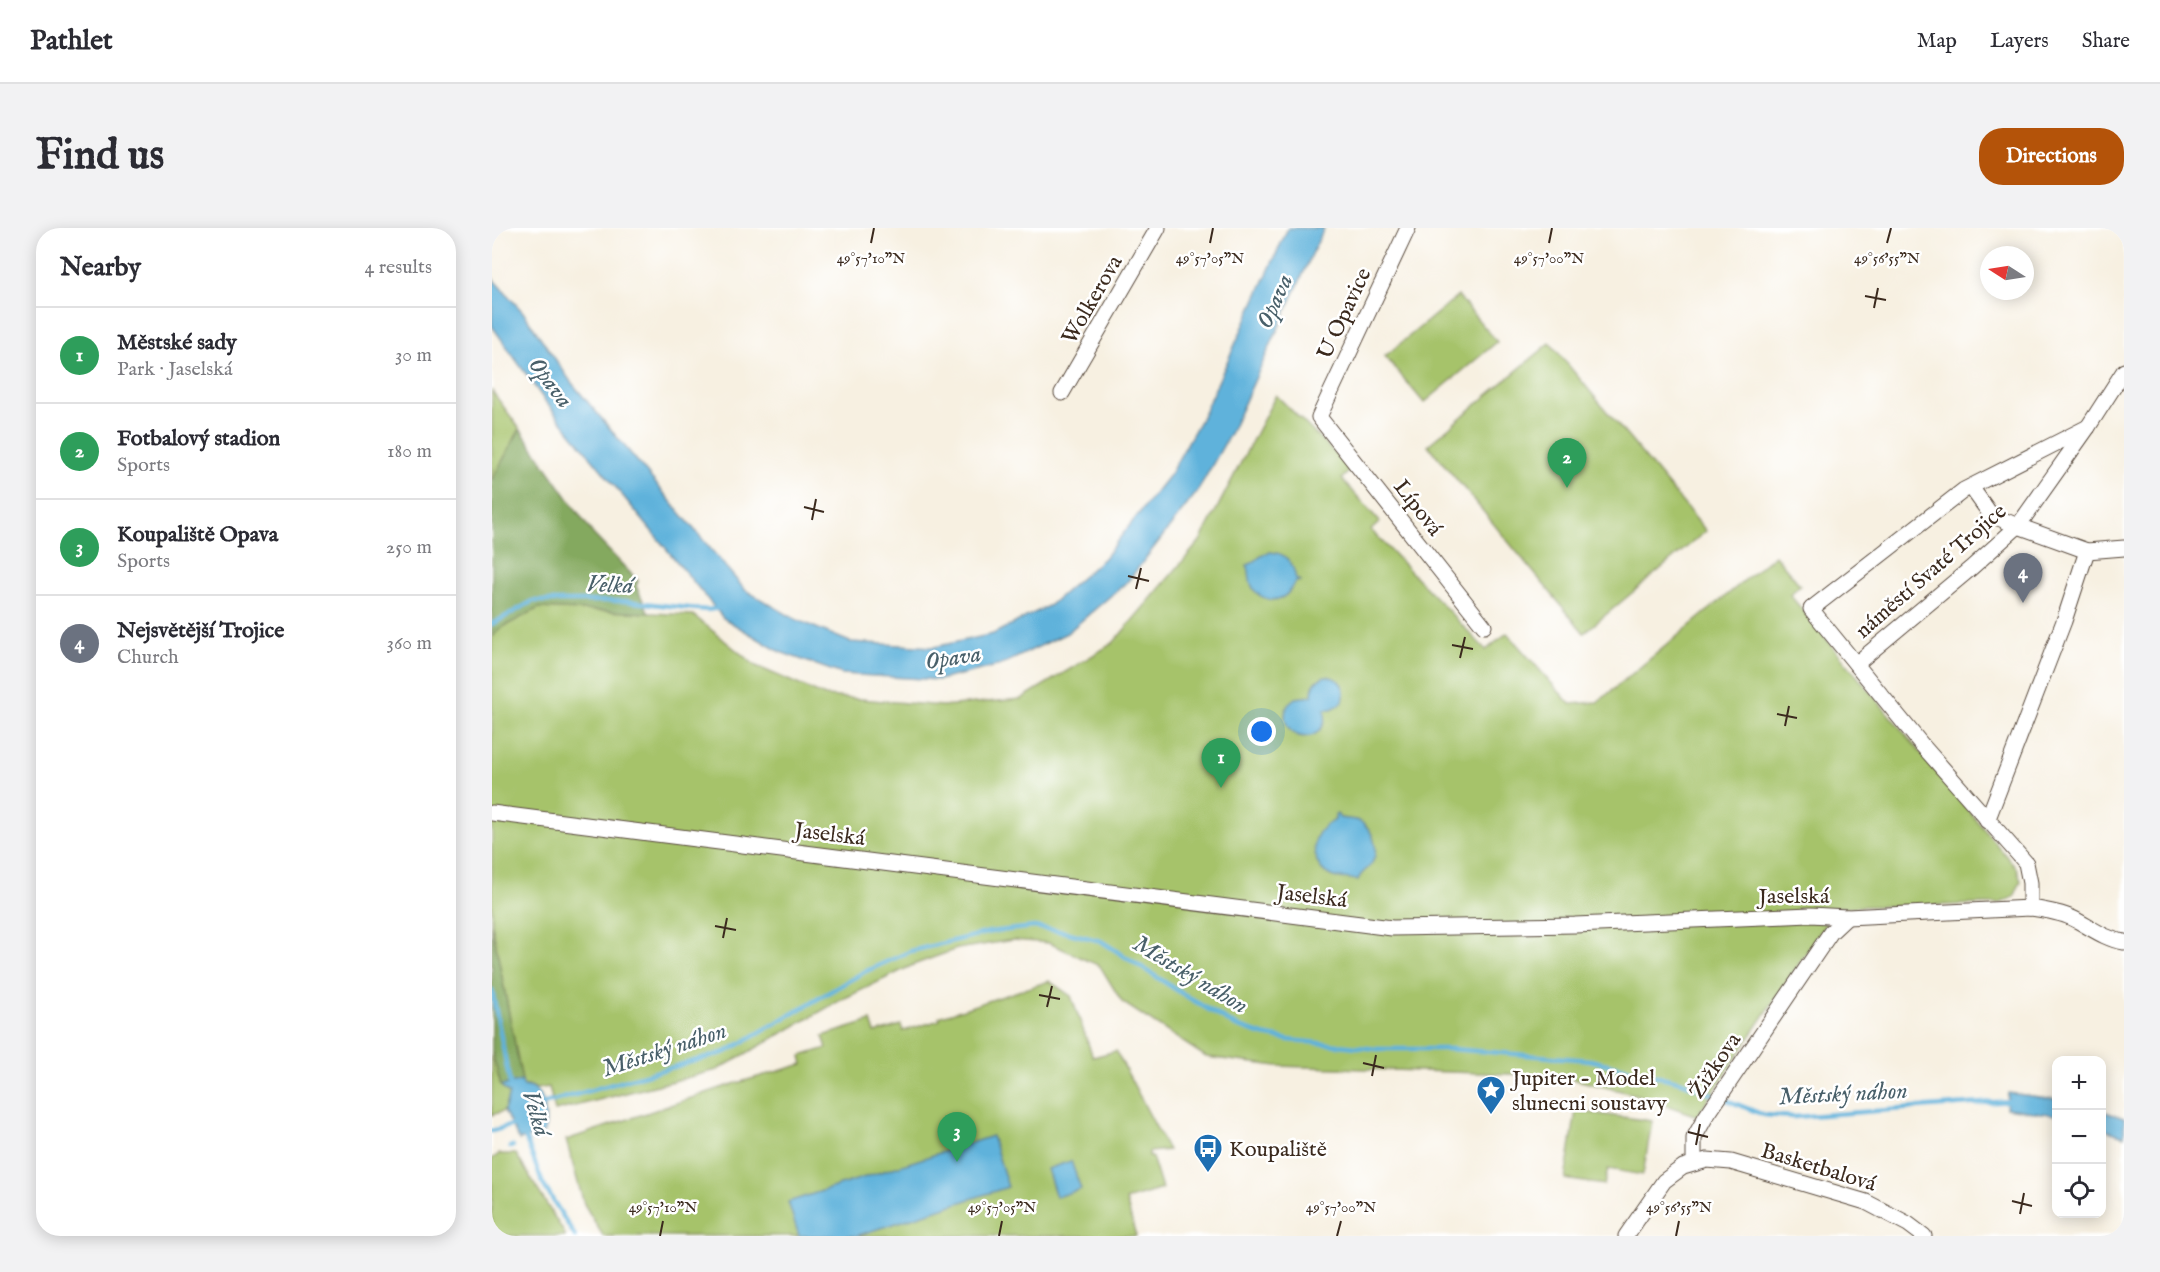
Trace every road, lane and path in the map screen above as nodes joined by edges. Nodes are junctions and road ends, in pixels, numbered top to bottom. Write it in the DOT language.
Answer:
graph roads {
  1 [pos="1158,228"];
  2 [pos="1408,228"];
  3 [pos="2124,371"];
  4 [pos="1062,393"];
  5 [pos="1319,417"];
  6 [pos="2088,427"];
  7 [pos="1971,487"];
  8 [pos="2019,526"];
  9 [pos="2124,548"];
  10 [pos="2087,551"];
  11 [pos="1484,626"];
  12 [pos="1856,664"];
  13 [pos="492,813"];
  14 [pos="1987,820"];
  15 [pos="2030,908"];
  16 [pos="1847,917"];
  17 [pos="2124,942"];
  18 [pos="1694,1162"];
  19 [pos="1626,1236"];
  20 [pos="1924,1236"];
  1 -- 4 [label="street, Wolkerova"];
  2 -- 5 [label="street, U Opavice"];
  3 -- 6 [label="street"];
  5 -- 11 [label="street, Lípová"];
  6 -- 7 [label="street, náměstí Svaté Trojice"];
  6 -- 8 [label="street, náměstí Svaté Trojice"];
  7 -- 8 [label="street"];
  7 -- 12 [label="street, náměstí Svaté Trojice"];
  8 -- 10 [label="street"];
  8 -- 12 [label="street, náměstí Svaté Trojice"];
  9 -- 10 [label="street"];
  10 -- 14 [label="street"];
  12 -- 14 [label="street, náměstí Svaté Trojice"];
  13 -- 16 [label="street, Jaselská"];
  14 -- 15 [label="street, náměstí Svaté Trojice"];
  15 -- 16 [label="street, Jaselská"];
  15 -- 17 [label="street, Jaselská"];
  16 -- 18 [label="street, Žižkova"];
  18 -- 19 [label="street"];
  18 -- 20 [label="street, Basketbalová"];
}
